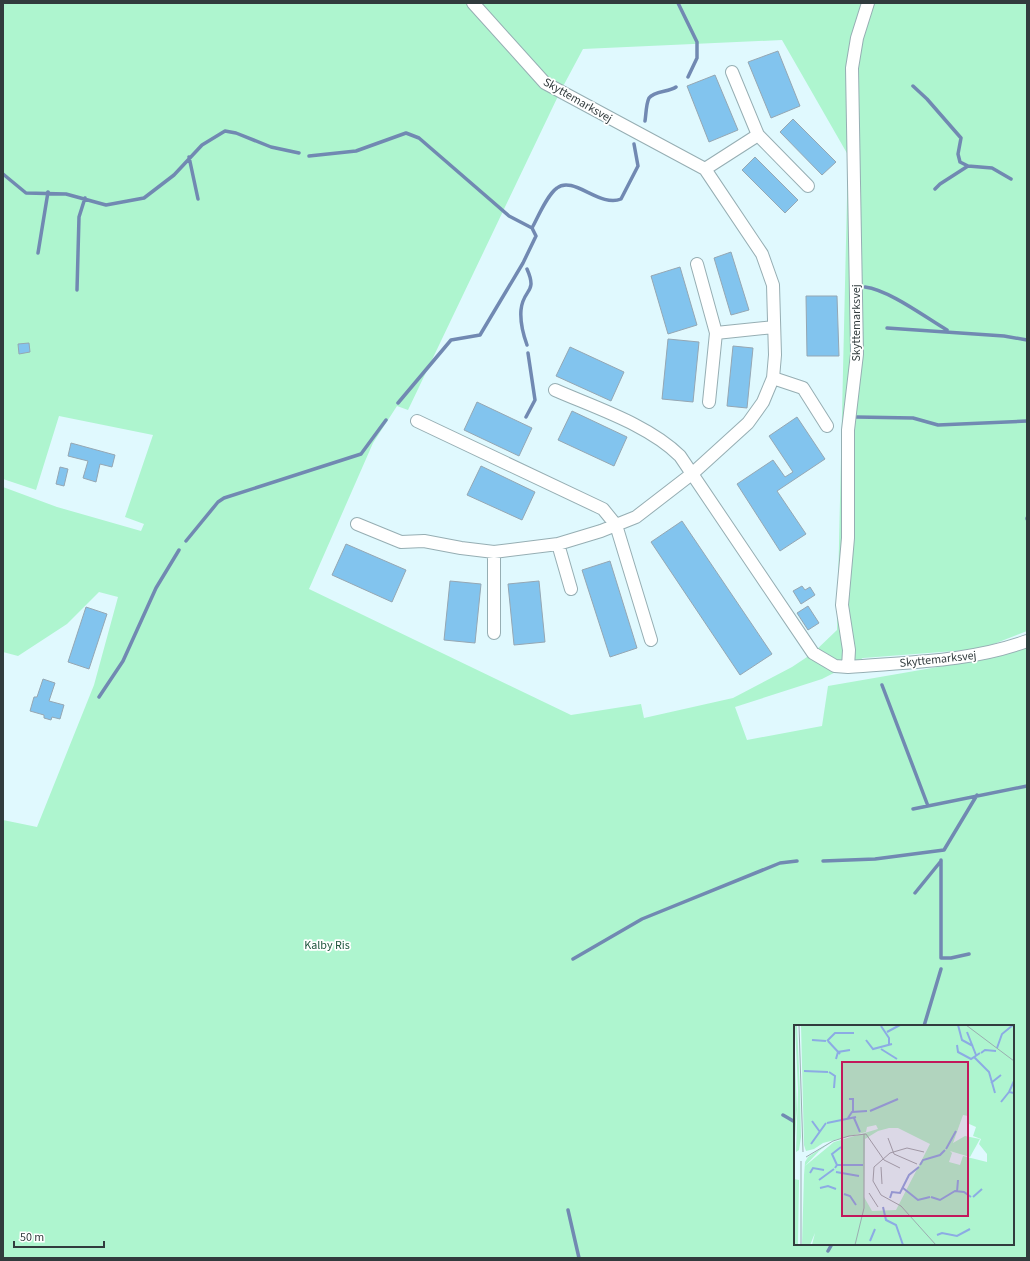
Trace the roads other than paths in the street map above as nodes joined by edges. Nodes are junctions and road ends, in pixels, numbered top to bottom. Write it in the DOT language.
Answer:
graph roads {
  1 [pos="473,3"];
  2 [pos="868,3"];
  3 [pos="732,72"];
  4 [pos="758,135"];
  5 [pos="705,169"];
  6 [pos="808,186"];
  7 [pos="697,264"];
  8 [pos="774,327"];
  9 [pos="716,333"];
  10 [pos="773,378"];
  11 [pos="555,390"];
  12 [pos="709,402"];
  13 [pos="417,421"];
  14 [pos="827,426"];
  15 [pos="693,474"];
  16 [pos="358,524"];
  17 [pos="616,525"];
  18 [pos="558,544"];
  19 [pos="494,552"];
  20 [pos="572,589"];
  21 [pos="494,633"];
  22 [pos="651,640"];
  23 [pos="1027,641"];
  24 [pos="848,667"];
  1 -- 5 [label="street, Skyttemarksvej"];
  2 -- 24 [label="street, Skyttemarksvej"];
  3 -- 4 [label="street"];
  4 -- 5 [label="street"];
  4 -- 6 [label="street"];
  5 -- 8 [label="street"];
  7 -- 9 [label="street"];
  8 -- 9 [label="street"];
  8 -- 10 [label="street"];
  9 -- 12 [label="street"];
  10 -- 14 [label="street"];
  10 -- 15 [label="street"];
  11 -- 15 [label="street"];
  13 -- 17 [label="street"];
  15 -- 17 [label="street"];
  15 -- 24 [label="street, Skyttemarksvej"];
  16 -- 19 [label="street"];
  17 -- 18 [label="street"];
  17 -- 22 [label="street"];
  18 -- 19 [label="street"];
  18 -- 20 [label="street"];
  19 -- 21 [label="street"];
  23 -- 24 [label="street, Skyttemarksvej"];
}
